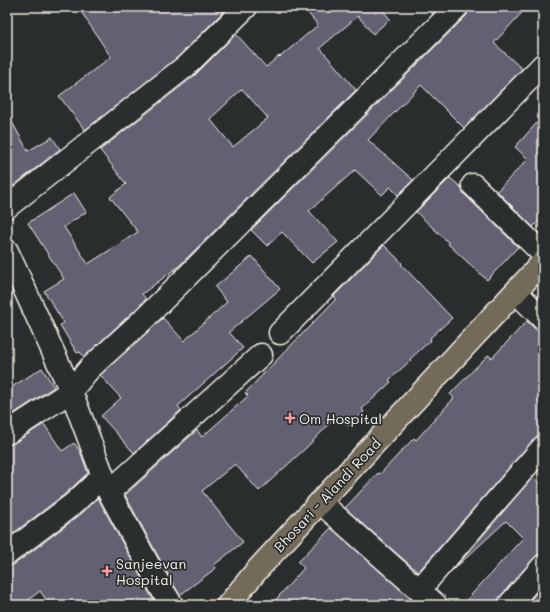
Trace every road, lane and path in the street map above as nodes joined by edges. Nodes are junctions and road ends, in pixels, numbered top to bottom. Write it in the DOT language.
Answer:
graph roads {
  1 [pos="246,7"];
  2 [pos="457,7"];
  3 [pos="543,65"];
  4 [pos="473,185"];
  5 [pos="7,207"];
  6 [pos="7,251"];
  7 [pos="543,254"];
  8 [pos="543,262"];
  9 [pos="516,292"];
  10 [pos="543,320"];
  11 [pos="280,333"];
  12 [pos="261,355"];
  13 [pos="72,391"];
  14 [pos="7,433"];
  15 [pos="543,447"];
  16 [pos="106,484"];
  17 [pos="320,502"];
  18 [pos="7,554"];
  19 [pos="543,566"];
  20 [pos="430,601"];
  21 [pos="172,605"];
  22 [pos="228,605"];
  23 [pos="509,605"];
  1 -- 5 [label="street"];
  2 -- 13 [label="street"];
  3 -- 11 [label="street"];
  4 -- 7 [label="street"];
  6 -- 13 [label="street"];
  8 -- 9 [label="main road, Bhosari - Alandi Road"];
  9 -- 10 [label="street"];
  9 -- 17 [label="main road, Bhosari - Alandi Road"];
  12 -- 16 [label="street"];
  13 -- 14 [label="street"];
  13 -- 16 [label="street"];
  15 -- 20 [label="street"];
  16 -- 18 [label="street"];
  16 -- 21 [label="street"];
  17 -- 20 [label="street"];
  17 -- 22 [label="main road, Bhosari - Alandi Road"];
  19 -- 23 [label="street"];
}
